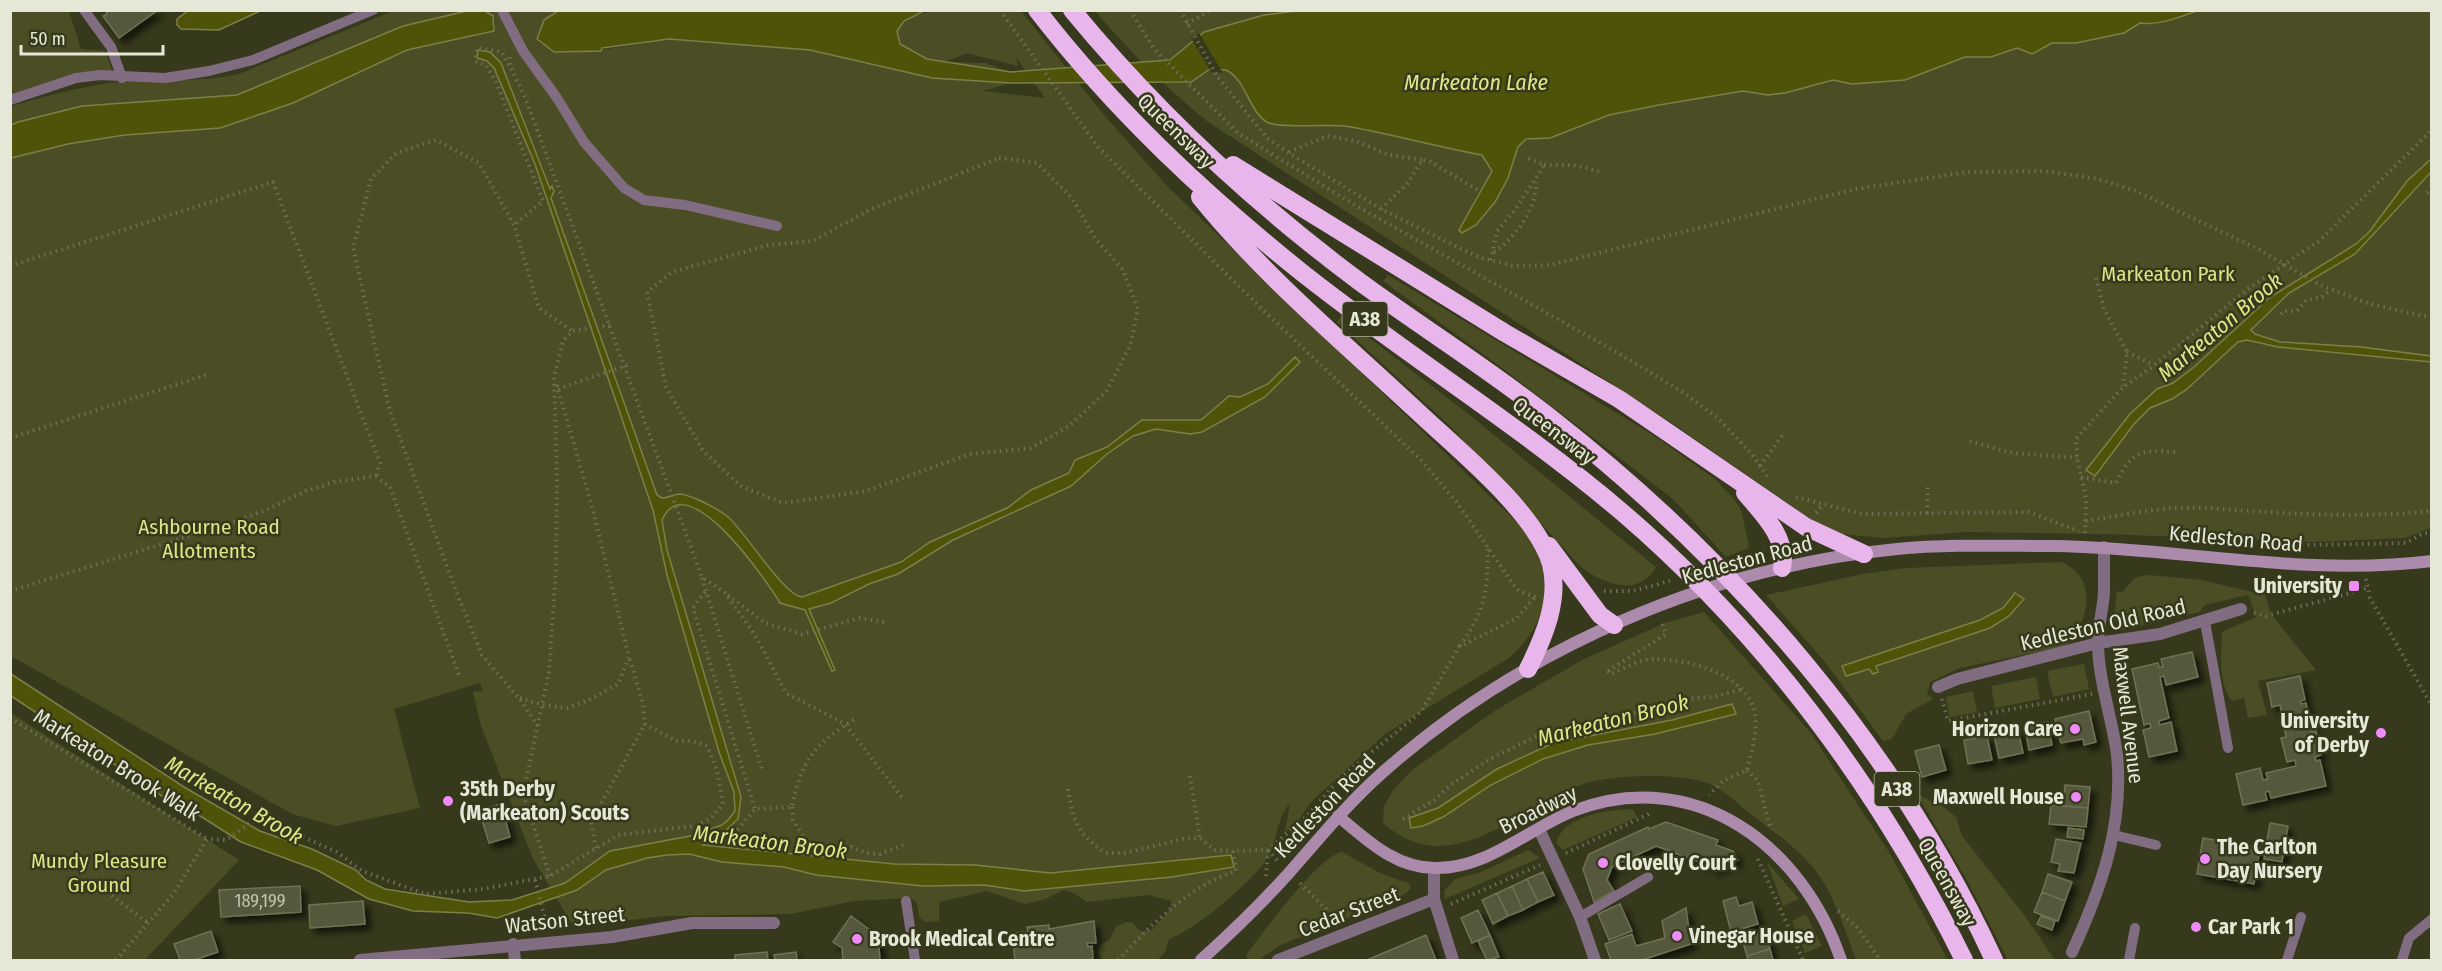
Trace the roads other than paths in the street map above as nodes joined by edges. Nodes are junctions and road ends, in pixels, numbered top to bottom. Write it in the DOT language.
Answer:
graph roads {
  1 [pos="84,10"];
  2 [pos="373,10"];
  3 [pos="502,10"];
  4 [pos="1037,10"];
  5 [pos="1072,10"];
  6 [pos="122,78"];
  7 [pos="10,100"];
  8 [pos="1195,144"];
  9 [pos="1175,165"];
  10 [pos="777,226"];
  11 [pos="1733,477"];
  12 [pos="1535,529"];
  13 [pos="2104,547"];
  14 [pos="1864,554"];
  15 [pos="2432,561"];
  16 [pos="1774,570"];
  17 [pos="2241,609"];
  18 [pos="2205,622"];
  19 [pos="1614,626"];
  20 [pos="2098,643"];
  21 [pos="1528,669"];
  22 [pos="1938,687"];
  23 [pos="2228,748"];
  24 [pos="1338,816"];
  25 [pos="1539,829"];
  26 [pos="2114,835"];
  27 [pos="2156,845"];
  28 [pos="1434,868"];
  29 [pos="1648,877"];
  30 [pos="1434,899"];
  31 [pos="906,901"];
  32 [pos="1580,917"];
  33 [pos="2301,917"];
  34 [pos="2432,919"];
  35 [pos="774,923"];
  36 [pos="2135,928"];
  37 [pos="513,944"];
  38 [pos="2072,952"];
  39 [pos="360,960"];
  40 [pos="514,960"];
  41 [pos="915,960"];
  42 [pos="1201,960"];
  43 [pos="1278,960"];
  44 [pos="1453,960"];
  45 [pos="1595,960"];
  46 [pos="1841,960"];
  47 [pos="1964,960"];
  48 [pos="1994,960"];
  49 [pos="2129,960"];
  50 [pos="2287,960"];
  51 [pos="2402,960"];
  1 -- 6 [label="lane"];
  2 -- 6 [label="lane"];
  3 -- 10 [label="lane"];
  4 -- 9 [label="highway, Queensway / A38"];
  5 -- 8 [label="highway, Queensway / A38"];
  6 -- 7 [label="lane"];
  8 -- 11 [label="highway"];
  8 -- 48 [label="highway, Queensway / A38"];
  9 -- 12 [label="highway"];
  9 -- 47 [label="highway, Queensway / A38"];
  11 -- 14 [label="highway"];
  11 -- 16 [label="highway"];
  12 -- 19 [label="highway"];
  12 -- 21 [label="highway"];
  13 -- 14 [label="street, Kedleston Road"];
  13 -- 15 [label="street, Kedleston Road"];
  13 -- 20 [label="street, Maxwell Avenue"];
  14 -- 16 [label="street, Kedleston Road"];
  16 -- 19 [label="street, Kedleston Road"];
  17 -- 18 [label="street, Kedleston Old Road"];
  18 -- 20 [label="street, Kedleston Old Road"];
  18 -- 23 [label="lane"];
  19 -- 21 [label="street, Kedleston Road"];
  20 -- 22 [label="street, Kedleston Old Road"];
  20 -- 26 [label="street, Maxwell Avenue"];
  21 -- 24 [label="street, Kedleston Road"];
  24 -- 28 [label="street, Broadway"];
  24 -- 42 [label="street, Kedleston Road"];
  25 -- 28 [label="street, Broadway"];
  25 -- 32 [label="street"];
  25 -- 46 [label="street, Broadway"];
  26 -- 27 [label="lane"];
  26 -- 38 [label="street, Maxwell Avenue"];
  28 -- 30 [label="street"];
  29 -- 32 [label="lane"];
  30 -- 43 [label="street, Cedar Street"];
  30 -- 44 [label="street"];
  31 -- 41 [label="lane"];
  32 -- 45 [label="street"];
  33 -- 50 [label="lane"];
  34 -- 51 [label="lane"];
  35 -- 37 [label="street, Watson Street"];
  36 -- 49 [label="lane"];
  37 -- 39 [label="street, Watson Street"];
  37 -- 40 [label="street"];
}
